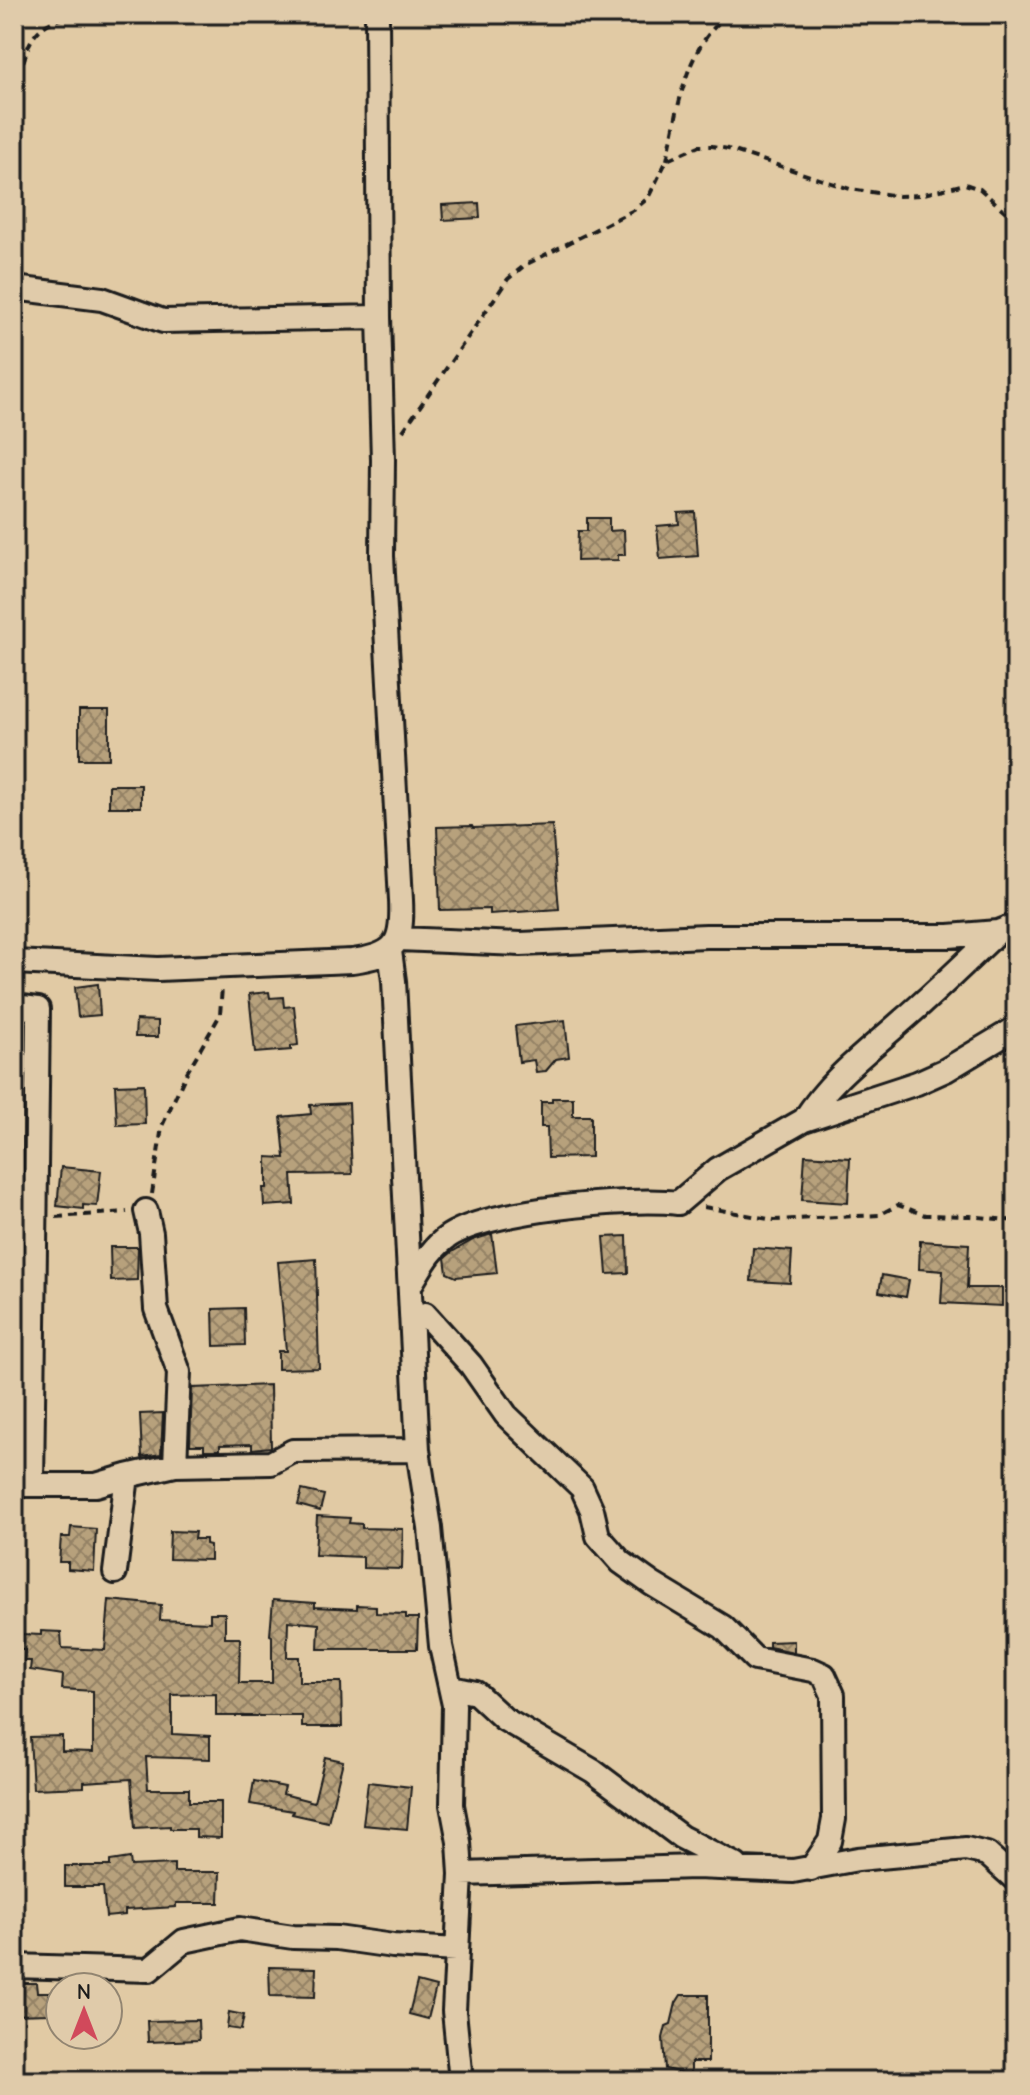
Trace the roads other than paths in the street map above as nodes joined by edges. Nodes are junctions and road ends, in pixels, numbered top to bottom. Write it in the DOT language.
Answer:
graph roads {
  1 [pos="377,14"];
  2 [pos="14,288"];
  3 [pos="379,317"];
  4 [pos="1007,928"];
  5 [pos="394,945"];
  6 [pos="14,962"];
  7 [pos="14,1006"];
  8 [pos="1016,1028"];
  9 [pos="804,1120"];
  10 [pos="146,1211"];
  11 [pos="411,1285"];
  12 [pos="425,1314"];
  13 [pos="418,1450"];
  14 [pos="175,1465"];
  15 [pos="127,1476"];
  16 [pos="23,1485"];
  17 [pos="115,1572"];
  18 [pos="452,1688"];
  19 [pos="745,1869"];
  20 [pos="811,1869"];
  21 [pos="461,1874"];
  22 [pos="1016,1880"];
  23 [pos="456,1950"];
  24 [pos="14,1966"];
  25 [pos="461,2081"];
  1 -- 3 [label="street"];
  2 -- 3 [label="street"];
  3 -- 5 [label="street"];
  4 -- 5 [label="street"];
  4 -- 9 [label="street"];
  5 -- 6 [label="street"];
  5 -- 11 [label="street"];
  7 -- 16 [label="street"];
  8 -- 9 [label="street"];
  9 -- 11 [label="street"];
  10 -- 14 [label="street"];
  11 -- 13 [label="street"];
  12 -- 20 [label="street"];
  13 -- 14 [label="street"];
  13 -- 18 [label="street"];
  14 -- 15 [label="street"];
  15 -- 16 [label="street"];
  15 -- 17 [label="street"];
  18 -- 19 [label="street"];
  18 -- 21 [label="street"];
  19 -- 20 [label="street"];
  19 -- 21 [label="street"];
  20 -- 22 [label="street"];
  21 -- 23 [label="street"];
  23 -- 24 [label="street"];
  23 -- 25 [label="street"];
}
